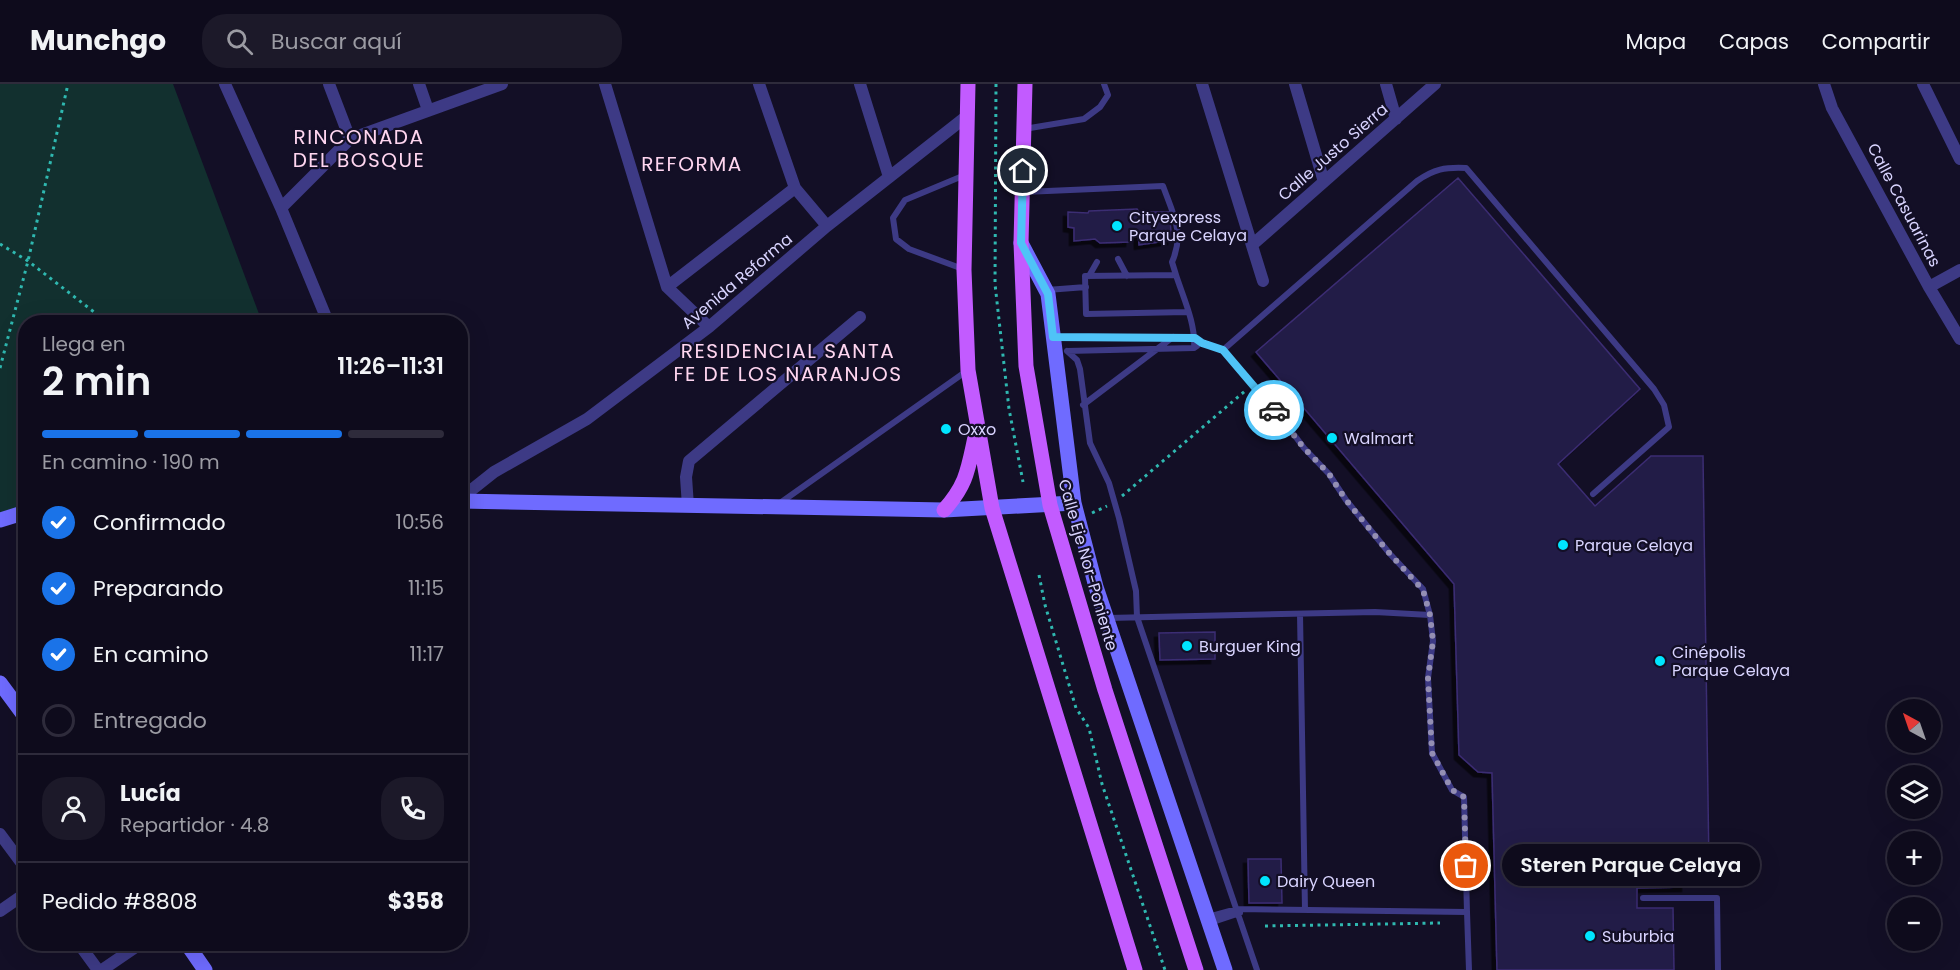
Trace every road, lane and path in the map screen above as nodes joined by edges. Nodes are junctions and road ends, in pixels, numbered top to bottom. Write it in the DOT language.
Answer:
graph roads {
  1 [pos="68,84"];
  2 [pos="225,84"];
  3 [pos="329,84"];
  4 [pos="419,84"];
  5 [pos="502,84"];
  6 [pos="605,84"];
  7 [pos="759,84"];
  8 [pos="860,84"];
  9 [pos="968,84"];
  10 [pos="996,84"];
  11 [pos="1025,84"];
  12 [pos="1104,84"];
  13 [pos="1202,84"];
  14 [pos="1295,84"];
  15 [pos="1386,84"];
  16 [pos="1436,84"];
  17 [pos="1824,84"];
  18 [pos="1923,84"];
  19 [pos="428,110"];
  20 [pos="967,117"];
  21 [pos="1396,119"];
  22 [pos="1024,129"];
  23 [pos="350,139"];
  24 [pos="1960,159"];
  25 [pos="966,175"];
  26 [pos="889,177"];
  27 [pos="1324,182"];
  28 [pos="795,188"];
  29 [pos="1022,192"];
  30 [pos="280,208"];
  31 [pos="827,226"];
  32 [pos="1021,243"];
  33 [pos="0,244"];
  34 [pos="1252,245"];
  35 [pos="1118,260"];
  36 [pos="27,261"];
  37 [pos="1097,262"];
  38 [pos="964,270"];
  39 [pos="1960,270"];
  40 [pos="1176,275"];
  41 [pos="1089,276"];
  42 [pos="1127,276"];
  43 [pos="1263,281"];
  44 [pos="667,287"];
  45 [pos="1086,287"];
  46 [pos="1929,287"];
  47 [pos="1046,291"];
  48 [pos="1187,312"];
  49 [pos="98,315"];
  50 [pos="325,315"];
  51 [pos="860,317"];
  52 [pos="710,327"];
  53 [pos="1173,337"];
  54 [pos="1195,338"];
  55 [pos="1960,339"];
  56 [pos="1202,343"];
  57 [pos="1058,346"];
  58 [pos="1161,347"];
  59 [pos="1194,348"];
  60 [pos="1223,350"];
  61 [pos="0,369"];
  62 [pos="968,370"];
  63 [pos="1252,385"];
  64 [pos="1083,405"];
  65 [pos="977,424"];
  66 [pos="1023,482"];
  67 [pos="468,493"];
  68 [pos="1593,494"];
  69 [pos="468,500"];
  70 [pos="1074,503"];
  71 [pos="1114,503"];
  72 [pos="1050,505"];
  73 [pos="688,506"];
  74 [pos="775,507"];
  75 [pos="992,508"];
  76 [pos="944,510"];
  77 [pos="1092,513"];
  78 [pos="18,514"];
  79 [pos="0,520"];
  80 [pos="1039,575"];
  81 [pos="1300,614"];
  82 [pos="1430,615"];
  83 [pos="1137,617"];
  84 [pos="1108,618"];
  85 [pos="0,683"];
  86 [pos="18,707"];
  87 [pos="0,834"];
  88 [pos="18,858"];
  89 [pos="1643,898"];
  90 [pos="18,899"];
  91 [pos="1305,909"];
  92 [pos="0,911"];
  93 [pos="1238,911"];
  94 [pos="1467,912"];
  95 [pos="1209,920"];
  96 [pos="1443,923"];
  97 [pos="1265,926"];
  98 [pos="85,951"];
  99 [pos="129,951"];
  100 [pos="192,951"];
  101 [pos="100,970"];
  102 [pos="205,970"];
  103 [pos="1135,970"];
  104 [pos="1165,970"];
  105 [pos="1196,970"];
  106 [pos="1225,970"];
  107 [pos="1257,970"];
  108 [pos="1468,970"];
  109 [pos="1718,970"];
  1 -- 36 [label="path"];
  2 -- 30 [label="street"];
  3 -- 23 [label="street"];
  4 -- 19 [label="street"];
  5 -- 19 [label="street"];
  6 -- 44 [label="street"];
  7 -- 28 [label="street"];
  8 -- 26 [label="street"];
  9 -- 20 [label="main road"];
  10 -- 66 [label="path"];
  11 -- 22 [label="main road, Calle Eje Nor-Poniente"];
  12 -- 22 [label="lane"];
  13 -- 34 [label="street"];
  14 -- 27 [label="street"];
  15 -- 21 [label="street"];
  16 -- 21 [label="street, Calle Justo Sierra"];
  17 -- 46 [label="street, Calle Casuarinas"];
  18 -- 24 [label="street"];
  19 -- 23 [label="street"];
  20 -- 25 [label="main road"];
  20 -- 26 [label="street, Avenida Reforma"];
  21 -- 27 [label="street, Calle Justo Sierra"];
  22 -- 29 [label="main road, Calle Eje Nor-Poniente"];
  23 -- 30 [label="street"];
  25 -- 38 [label="main road"];
  25 -- 38 [label="lane"];
  26 -- 31 [label="street, Avenida Reforma"];
  27 -- 34 [label="street, Calle Justo Sierra"];
  28 -- 31 [label="street"];
  28 -- 44 [label="street"];
  29 -- 32 [label="main road, Calle Eje Nor-Poniente"];
  29 -- 40 [label="lane"];
  30 -- 50 [label="street"];
  31 -- 52 [label="street, Avenida Reforma"];
  32 -- 47 [label="street"];
  32 -- 72 [label="main road, Calle Eje Nor-Poniente"];
  33 -- 36 [label="path"];
  34 -- 43 [label="street"];
  35 -- 42 [label="lane"];
  36 -- 49 [label="path"];
  36 -- 61 [label="path"];
  37 -- 41 [label="lane"];
  38 -- 62 [label="main road"];
  39 -- 46 [label="street"];
  40 -- 42 [label="lane"];
  40 -- 48 [label="lane"];
  41 -- 42 [label="lane"];
  41 -- 45 [label="lane"];
  44 -- 52 [label="street"];
  45 -- 47 [label="lane"];
  45 -- 48 [label="lane"];
  46 -- 55 [label="street, Calle Casuarinas"];
  47 -- 57 [label="street"];
  48 -- 54 [label="lane"];
  51 -- 73 [label="street"];
  52 -- 67 [label="street, Avenida Reforma"];
  53 -- 54 [label="lane"];
  53 -- 57 [label="lane"];
  53 -- 58 [label="lane"];
  54 -- 56 [label="lane"];
  54 -- 59 [label="lane"];
  56 -- 59 [label="lane"];
  56 -- 60 [label="lane"];
  57 -- 58 [label="lane"];
  57 -- 64 [label="lane"];
  57 -- 70 [label="street"];
  58 -- 59 [label="lane"];
  58 -- 64 [label="lane"];
  60 -- 63 [label="lane"];
  60 -- 68 [label="lane"];
  62 -- 65 [label="main road"];
  62 -- 74 [label="lane"];
  63 -- 71 [label="path"];
  63 -- 82 [label="lane"];
  64 -- 71 [label="lane"];
  65 -- 75 [label="main road"];
  65 -- 76 [label="main road"];
  69 -- 73 [label="street"];
  70 -- 72 [label="street"];
  70 -- 84 [label="street"];
  71 -- 77 [label="path"];
  71 -- 83 [label="lane"];
  72 -- 75 [label="street"];
  72 -- 105 [label="main road, Calle Eje Nor-Poniente"];
  73 -- 74 [label="street"];
  74 -- 76 [label="street"];
  75 -- 76 [label="street"];
  75 -- 103 [label="main road"];
  78 -- 79 [label="street"];
  80 -- 104 [label="path"];
  81 -- 82 [label="lane"];
  81 -- 83 [label="lane"];
  81 -- 91 [label="lane"];
  82 -- 94 [label="lane"];
  83 -- 84 [label="lane"];
  83 -- 93 [label="lane"];
  84 -- 95 [label="street"];
  85 -- 86 [label="street"];
  87 -- 88 [label="street"];
  89 -- 109 [label="lane"];
  90 -- 92 [label="street"];
  91 -- 93 [label="lane"];
  91 -- 94 [label="lane"];
  93 -- 95 [label="lane"];
  93 -- 107 [label="lane"];
  94 -- 108 [label="lane"];
  95 -- 106 [label="street"];
  96 -- 97 [label="path"];
  98 -- 101 [label="street"];
  99 -- 101 [label="street"];
  100 -- 102 [label="street"];
}
